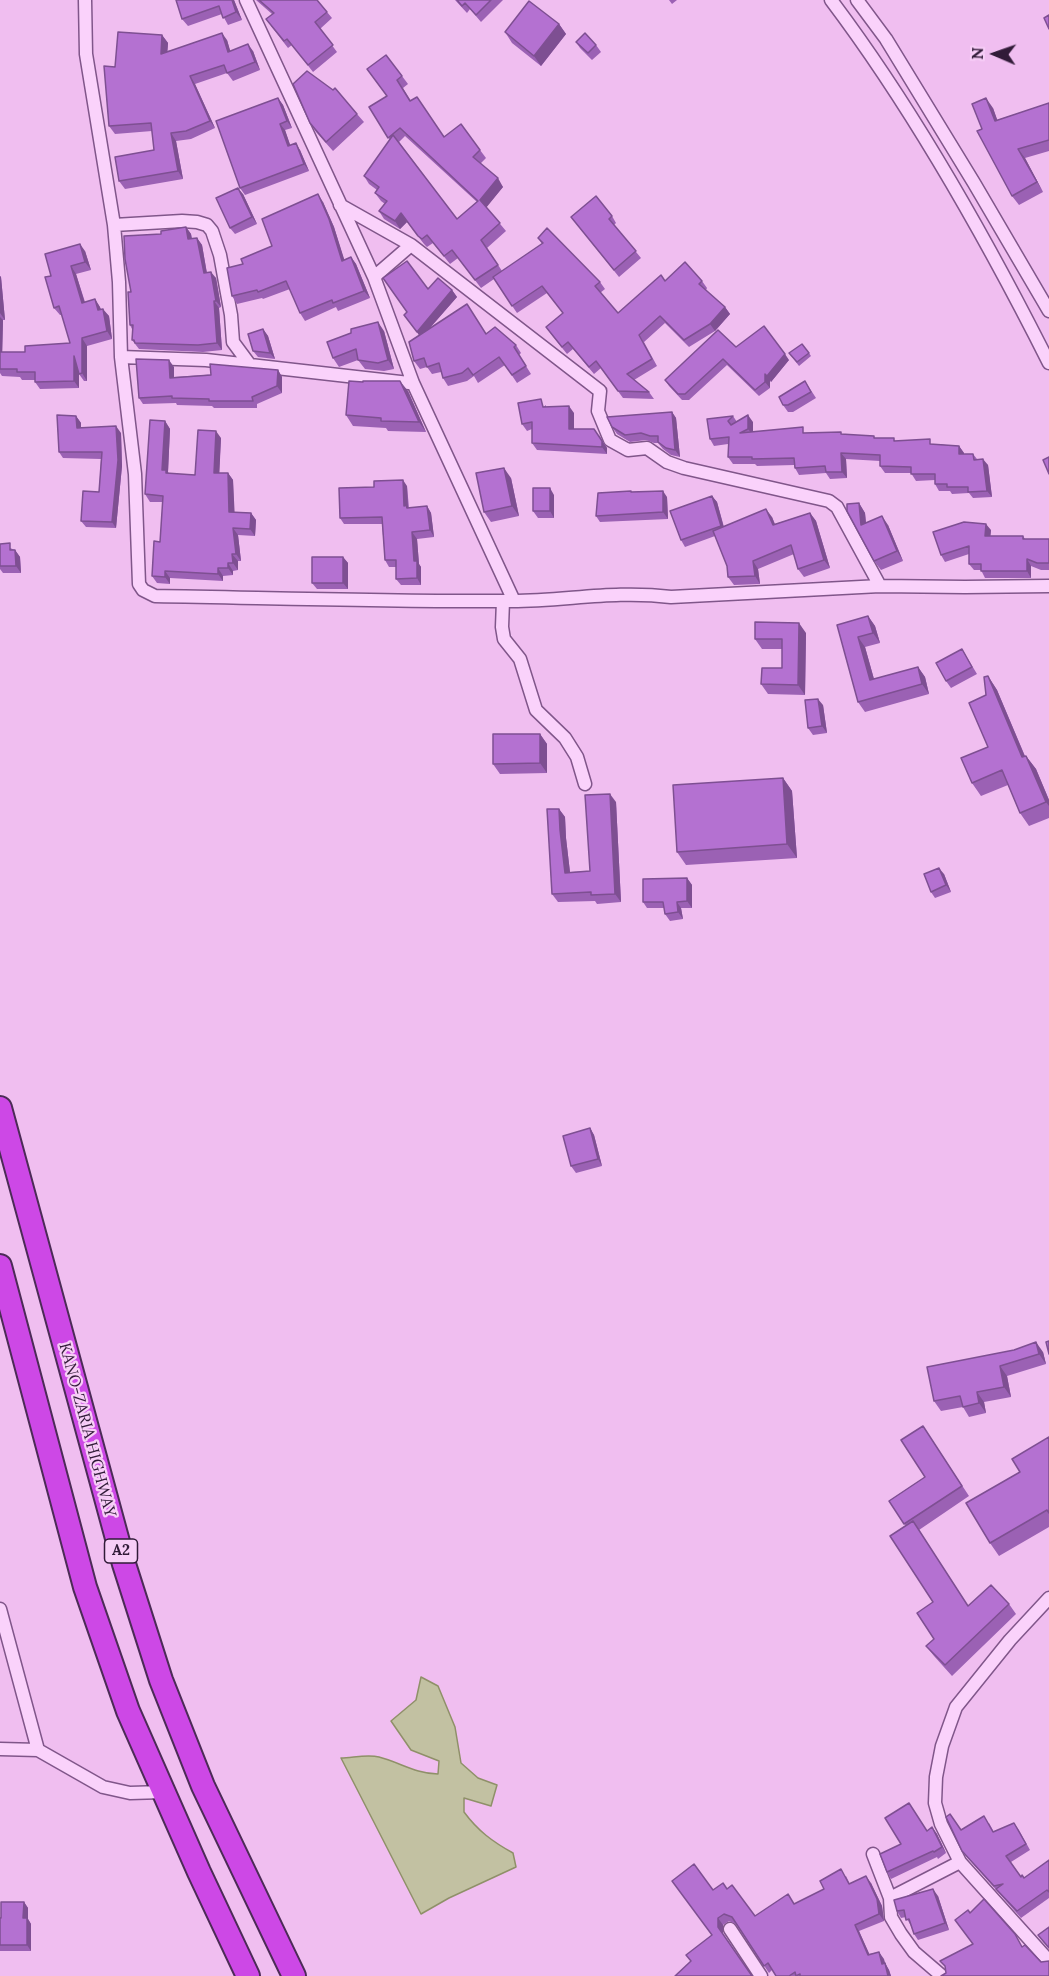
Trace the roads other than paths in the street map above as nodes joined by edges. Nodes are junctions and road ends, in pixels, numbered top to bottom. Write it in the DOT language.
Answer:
graph roads {
  1 [pos="85,0"];
  2 [pos="246,0"];
  3 [pos="831,0"];
  4 [pos="857,0"];
  5 [pos="340,205"];
  6 [pos="114,225"];
  7 [pos="411,245"];
  8 [pos="374,277"];
  9 [pos="1049,310"];
  10 [pos="121,357"];
  11 [pos="1049,363"];
  12 [pos="250,365"];
  13 [pos="413,383"];
  14 [pos="880,586"];
  15 [pos="1049,586"];
  16 [pos="509,601"];
  17 [pos="585,784"];
  18 [pos="0,1108"];
  19 [pos="0,1266"];
  20 [pos="1049,1598"];
  21 [pos="0,1608"];
  22 [pos="0,1749"];
  23 [pos="38,1750"];
  24 [pos="164,1792"];
  25 [pos="873,1854"];
  26 [pos="960,1862"];
  27 [pos="890,1898"];
  28 [pos="730,1929"];
  29 [pos="1049,1961"];
  30 [pos="248,1976"];
  31 [pos="294,1976"];
  32 [pos="761,1976"];
  33 [pos="942,1976"];
  1 -- 6 [label="street"];
  2 -- 5 [label="street"];
  3 -- 11 [label="street"];
  4 -- 9 [label="street"];
  5 -- 7 [label="street"];
  5 -- 8 [label="street"];
  6 -- 10 [label="street"];
  6 -- 12 [label="street"];
  7 -- 8 [label="street"];
  7 -- 14 [label="street"];
  8 -- 13 [label="street"];
  10 -- 12 [label="street"];
  10 -- 16 [label="street"];
  12 -- 13 [label="street"];
  13 -- 16 [label="street"];
  14 -- 15 [label="street"];
  14 -- 16 [label="street"];
  16 -- 17 [label="street"];
  18 -- 31 [label="highway, KANO-ZARIA HIGHWAY / A2"];
  19 -- 24 [label="highway, A2"];
  20 -- 26 [label="street"];
  21 -- 23 [label="street"];
  22 -- 23 [label="street"];
  23 -- 24 [label="street"];
  24 -- 30 [label="highway, A2"];
  25 -- 27 [label="street"];
  26 -- 27 [label="street"];
  26 -- 29 [label="street"];
  27 -- 33 [label="street"];
  28 -- 32 [label="street"];
}
